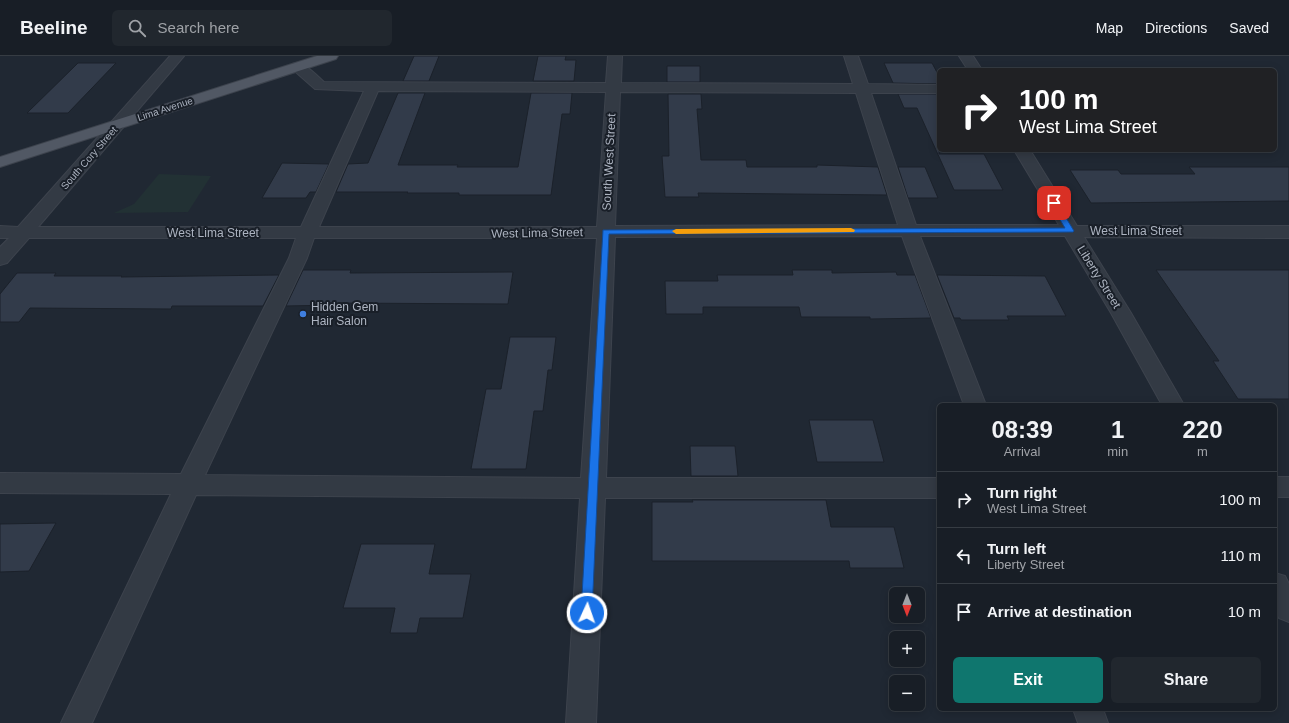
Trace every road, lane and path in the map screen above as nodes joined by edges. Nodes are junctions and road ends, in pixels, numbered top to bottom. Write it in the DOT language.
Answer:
graph roads {
  1 [pos="177,56"];
  2 [pos="331,56"];
  3 [pos="615,56"];
  4 [pos="851,56"];
  5 [pos="966,56"];
  6 [pos="297,67"];
  7 [pos="974,68"];
  8 [pos="373,86"];
  9 [pos="613,88"];
  10 [pos="937,89"];
  11 [pos="863,90"];
  12 [pos="118,124"];
  13 [pos="1023,152"];
  14 [pos="0,162"];
  15 [pos="909,230"];
  16 [pos="1070,231"];
  17 [pos="0,232"];
  18 [pos="24,232"];
  19 [pos="605,232"];
  20 [pos="1289,232"];
  21 [pos="307,233"];
  22 [pos="0,259"];
  23 [pos="974,403"];
  24 [pos="1172,403"];
  25 [pos="0,483"];
  26 [pos="188,484"];
  27 [pos="1277,487"];
  28 [pos="1289,487"];
  29 [pos="593,488"];
  30 [pos="937,488"];
  31 [pos="1277,588"];
  32 [pos="1289,609"];
  33 [pos="1089,711"];
  34 [pos="76,723"];
  35 [pos="581,723"];
  36 [pos="1093,723"];
  1 -- 12 [label="street, South Cory Street"];
  2 -- 6 [label="main road, Lima Avenue"];
  3 -- 9 [label="street, South West Street"];
  4 -- 11 [label="street"];
  5 -- 7 [label="street"];
  6 -- 8 [label="street"];
  6 -- 12 [label="main road, Lima Avenue"];
  8 -- 9 [label="street"];
  8 -- 21 [label="street"];
  9 -- 11 [label="street"];
  9 -- 19 [label="street, South West Street"];
  10 -- 11 [label="street"];
  11 -- 15 [label="street"];
  12 -- 14 [label="main road, Lima Avenue"];
  12 -- 18 [label="street, South Cory Street"];
  13 -- 16 [label="street, Liberty Street"];
  15 -- 16 [label="street, West Lima Street"];
  15 -- 19 [label="street, West Lima Street"];
  15 -- 23 [label="street"];
  16 -- 20 [label="street, West Lima Street"];
  16 -- 24 [label="street, Liberty Street"];
  17 -- 18 [label="street, West Lima Street"];
  18 -- 21 [label="street, West Lima Street"];
  18 -- 22 [label="street, South Cory Street"];
  19 -- 21 [label="street, West Lima Street"];
  19 -- 29 [label="street, South West Street"];
  21 -- 26 [label="street"];
  25 -- 26 [label="street"];
  26 -- 29 [label="street"];
  26 -- 34 [label="street"];
  27 -- 28 [label="street"];
  29 -- 30 [label="street"];
  29 -- 35 [label="street, South West Street"];
  31 -- 32 [label="street"];
  33 -- 36 [label="street"];
}
